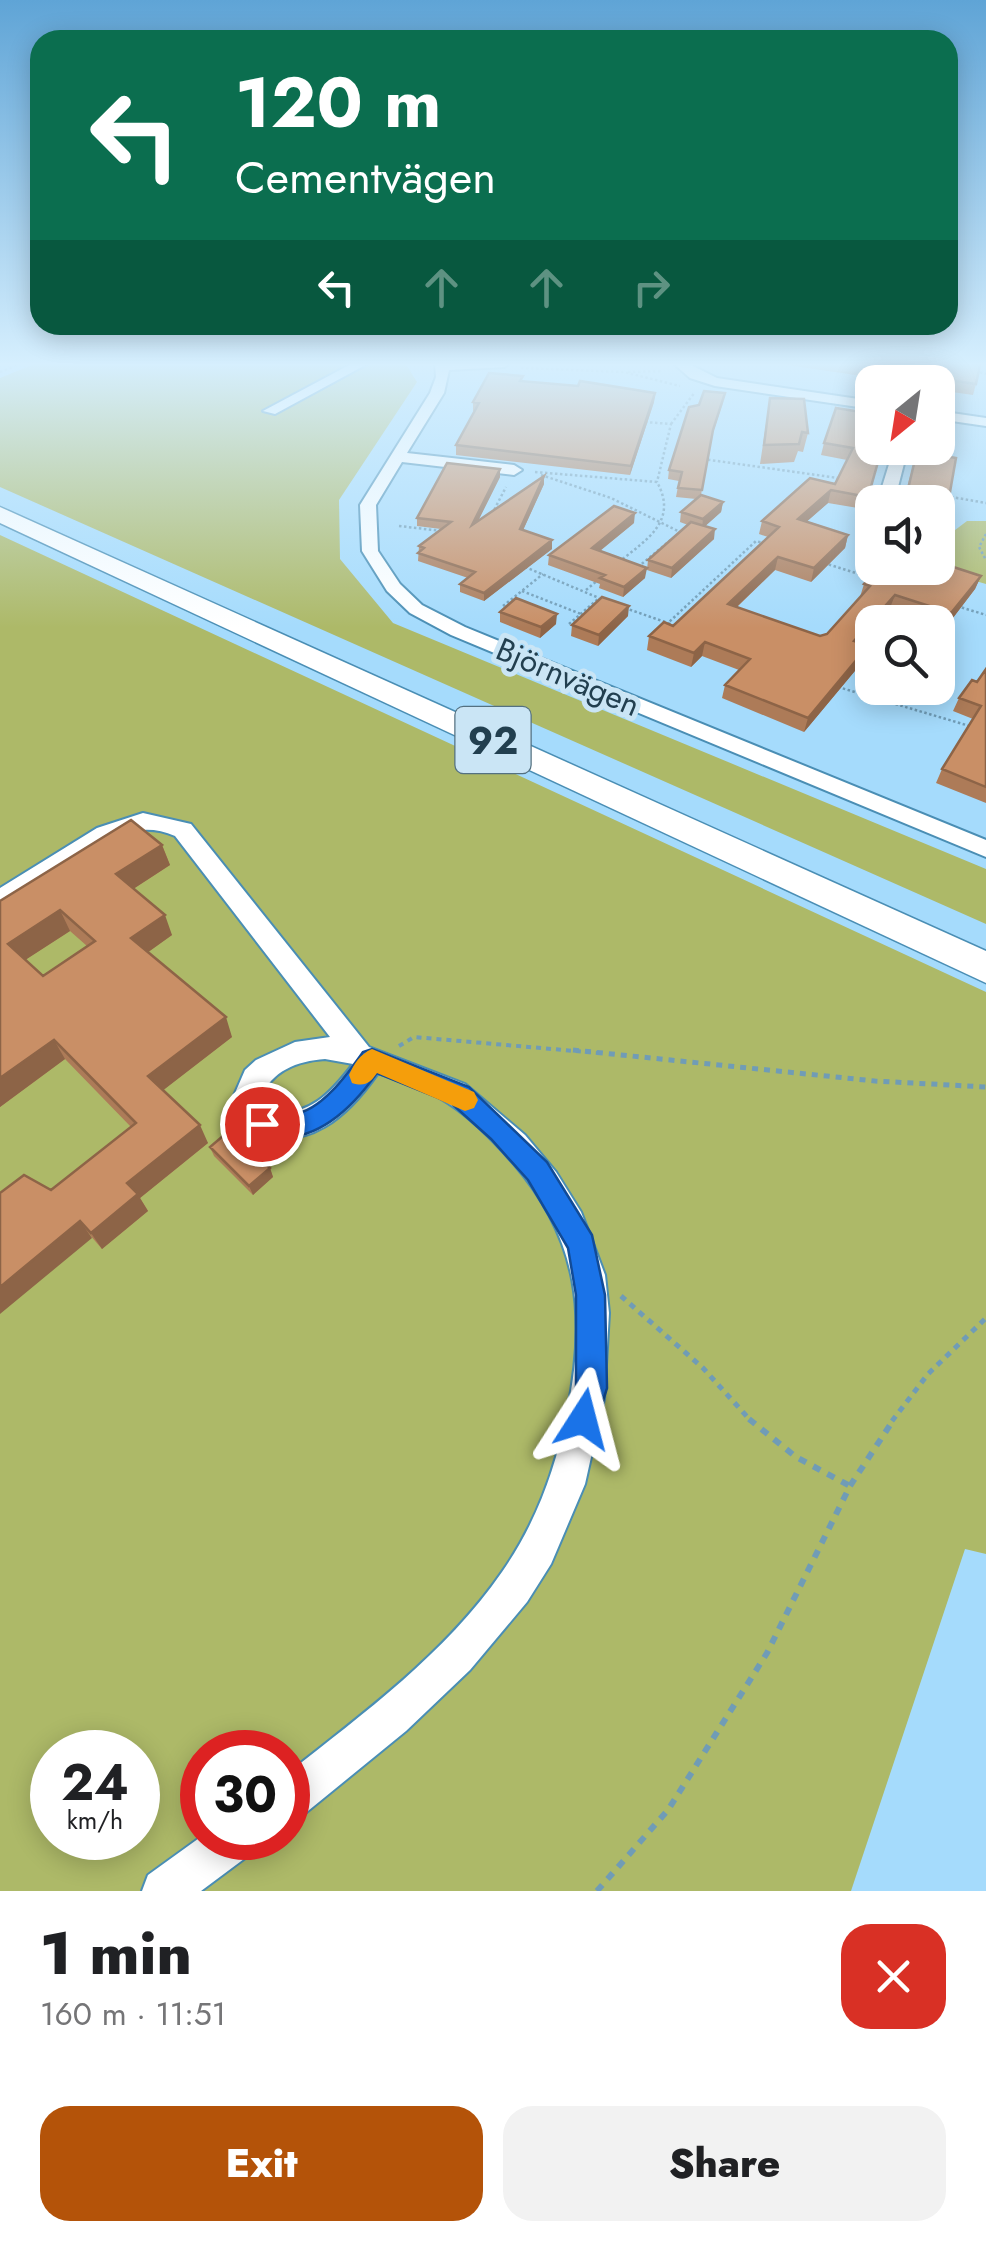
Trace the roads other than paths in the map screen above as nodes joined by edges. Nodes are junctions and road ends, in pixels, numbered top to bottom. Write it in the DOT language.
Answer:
graph roads {
  1 [pos="403,451"];
  2 [pos="399,457"];
  3 [pos="514,470"];
  4 [pos="0,502"];
  5 [pos="0,514"];
  6 [pos="986,849"];
  7 [pos="0,900"];
  8 [pos="986,947"];
  9 [pos="986,968"];
  10 [pos="310,1782"];
  11 [pos="207,1860"];
  12 [pos="164,1891"];
  1 -- 2 [label="street, Björnvägen"];
  2 -- 3 [label="street"];
  2 -- 6 [label="street, Björnvägen"];
  4 -- 8 [label="highway, 92"];
  5 -- 9 [label="highway, 92"];
  7 -- 10 [label="street"];
  11 -- 12 [label="street"];
}
